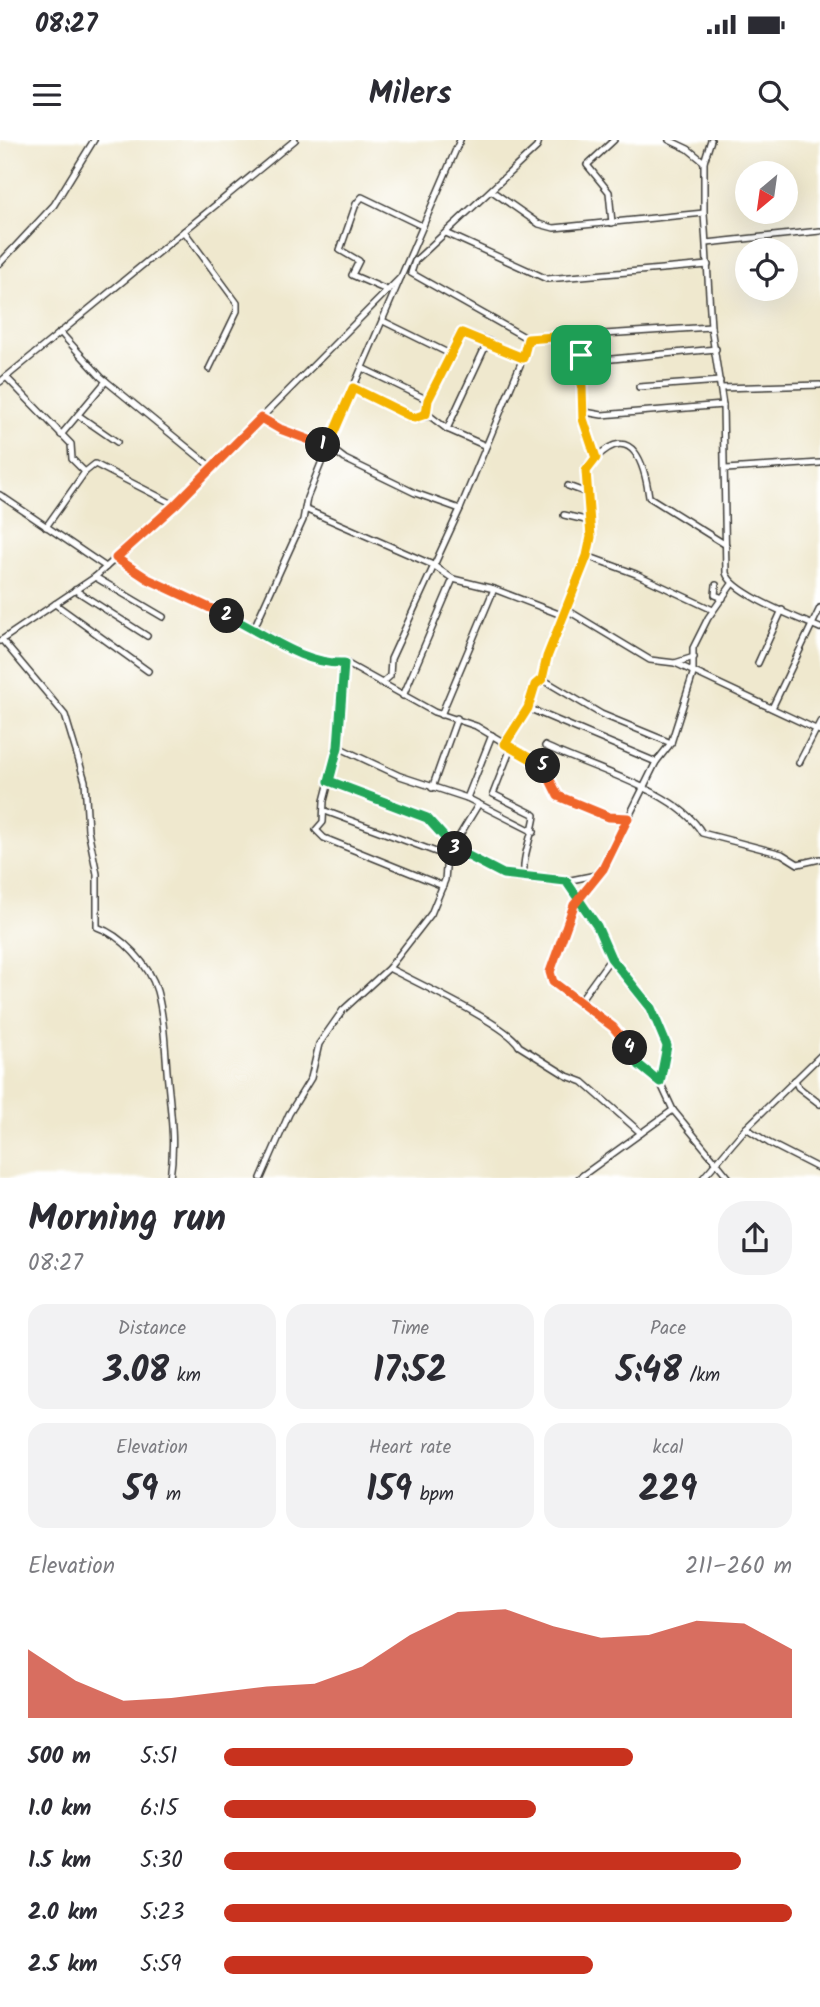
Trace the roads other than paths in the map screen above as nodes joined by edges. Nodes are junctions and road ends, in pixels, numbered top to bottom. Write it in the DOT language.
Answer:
graph roads {
  1 [pos="94,140"];
  2 [pos="295,140"];
  3 [pos="460,140"];
  4 [pos="539,140"];
  5 [pos="614,140"];
  6 [pos="669,140"];
  7 [pos="711,140"];
  8 [pos="704,162"];
  9 [pos="492,191"];
  10 [pos="704,213"];
  11 [pos="612,223"];
  12 [pos="422,226"];
  13 [pos="184,230"];
  14 [pos="820,231"];
  15 [pos="446,233"];
  16 [pos="707,243"];
  17 [pos="0,263"];
  18 [pos="708,265"];
  19 [pos="401,277"];
  20 [pos="389,291"];
  21 [pos="383,321"];
  22 [pos="711,327"];
  23 [pos="60,332"];
  24 [pos="579,335"];
  25 [pos="528,339"];
  26 [pos="488,341"];
  27 [pos="716,349"];
  28 [pos="450,354"];
  29 [pos="523,358"];
  30 [pos="580,362"];
  31 [pos="362,368"];
  32 [pos="209,369"];
  33 [pos="6,377"];
  34 [pos="106,381"];
  35 [pos="720,381"];
  36 [pos="0,382"];
  37 [pos="820,385"];
  38 [pos="639,387"];
  39 [pos="353,388"];
  40 [pos="721,388"];
  41 [pos="428,400"];
  42 [pos="723,405"];
  43 [pos="585,412"];
  44 [pos="426,414"];
  45 [pos="78,415"];
  46 [pos="261,418"];
  47 [pos="447,429"];
  48 [pos="61,435"];
  49 [pos="117,442"];
  50 [pos="328,446"];
  51 [pos="486,446"];
  52 [pos="596,458"];
  53 [pos="820,463"];
  54 [pos="210,466"];
  55 [pos="726,469"];
  56 [pos="85,472"];
  57 [pos="568,486"];
  58 [pos="587,493"];
  59 [pos="0,495"];
  60 [pos="175,505"];
  61 [pos="305,509"];
  62 [pos="460,509"];
  63 [pos="564,515"];
  64 [pos="590,521"];
  65 [pos="46,527"];
  66 [pos="726,545"];
  67 [pos="587,556"];
  68 [pos="116,558"];
  69 [pos="433,565"];
  70 [pos="106,567"];
  71 [pos="95,577"];
  72 [pos="453,579"];
  73 [pos="732,584"];
  74 [pos="716,586"];
  75 [pos="494,589"];
  76 [pos="75,590"];
  77 [pos="723,598"];
  78 [pos="55,604"];
  79 [pos="820,608"];
  80 [pos="567,610"];
  81 [pos="782,610"];
  82 [pos="713,611"];
  83 [pos="564,616"];
  84 [pos="163,618"];
  85 [pos="811,624"];
  86 [pos="254,628"];
  87 [pos="820,628"];
  88 [pos="147,636"];
  89 [pos="1,641"];
  90 [pos="694,657"];
  91 [pos="344,663"];
  92 [pos="675,663"];
  93 [pos="758,663"];
  94 [pos="148,671"];
  95 [pos="693,674"];
  96 [pos="542,679"];
  97 [pos="382,683"];
  98 [pos="403,696"];
  99 [pos="528,708"];
  100 [pos="772,708"];
  101 [pos="441,715"];
  102 [pos="457,718"];
  103 [pos="820,722"];
  104 [pos="818,730"];
  105 [pos="492,735"];
  106 [pos="671,743"];
  107 [pos="505,744"];
  108 [pos="545,746"];
  109 [pos="338,747"];
  110 [pos="511,748"];
  111 [pos="656,762"];
  112 [pos="799,763"];
  113 [pos="329,781"];
  114 [pos="644,787"];
  115 [pos="432,788"];
  116 [pos="467,798"];
  117 [pos="478,805"];
  118 [pos="326,811"];
  119 [pos="628,818"];
  120 [pos="534,832"];
  121 [pos="452,848"];
  122 [pos="447,856"];
  123 [pos="820,859"];
  124 [pos="596,875"];
  125 [pos="525,878"];
  126 [pos="566,881"];
  127 [pos="443,886"];
  128 [pos="579,900"];
  129 [pos="611,958"];
  130 [pos="389,968"];
  131 [pos="579,1002"];
  132 [pos="820,1056"];
  133 [pos="818,1064"];
  134 [pos="796,1080"];
  135 [pos="660,1082"];
  136 [pos="820,1104"];
  137 [pos="673,1110"];
  138 [pos="747,1128"];
  139 [pos="640,1133"];
  140 [pos="715,1161"];
  141 [pos="820,1169"];
  142 [pos="170,1178"];
  143 [pos="261,1178"];
  144 [pos="579,1178"];
  145 [pos="703,1178"];
  146 [pos="729,1178"];
  1 -- 17 [label="street"];
  2 -- 13 [label="street"];
  3 -- 12 [label="street"];
  4 -- 9 [label="street"];
  5 -- 11 [label="street"];
  6 -- 8 [label="street"];
  7 -- 8 [label="street"];
  8 -- 10 [label="street"];
  9 -- 11 [label="street"];
  9 -- 15 [label="street"];
  10 -- 11 [label="street"];
  10 -- 16 [label="street"];
  12 -- 19 [label="street"];
  12 -- 20 [label="street"];
  13 -- 23 [label="street"];
  13 -- 32 [label="street"];
  14 -- 16 [label="street"];
  15 -- 18 [label="street"];
  15 -- 25 [label="street"];
  16 -- 18 [label="street"];
  18 -- 22 [label="street"];
  19 -- 20 [label="street"];
  19 -- 21 [label="street"];
  20 -- 46 [label="street"];
  21 -- 28 [label="street"];
  21 -- 31 [label="street"];
  22 -- 24 [label="street"];
  22 -- 27 [label="street"];
  23 -- 33 [label="street"];
  23 -- 34 [label="street"];
  24 -- 25 [label="street"];
  24 -- 30 [label="street"];
  25 -- 29 [label="street"];
  26 -- 28 [label="street"];
  26 -- 29 [label="street"];
  26 -- 47 [label="street"];
  27 -- 30 [label="street"];
  27 -- 35 [label="street"];
  28 -- 41 [label="street"];
  29 -- 51 [label="street"];
  30 -- 43 [label="street"];
  31 -- 39 [label="street"];
  31 -- 41 [label="street"];
  33 -- 36 [label="street"];
  33 -- 48 [label="street"];
  34 -- 45 [label="street"];
  34 -- 54 [label="street"];
  35 -- 38 [label="street"];
  35 -- 40 [label="street"];
  37 -- 40 [label="street"];
  39 -- 44 [label="street"];
  39 -- 50 [label="street"];
  40 -- 42 [label="street"];
  41 -- 44 [label="street"];
  42 -- 43 [label="street"];
  42 -- 55 [label="street"];
  43 -- 52 [label="street"];
  44 -- 47 [label="street"];
  45 -- 48 [label="street"];
  45 -- 49 [label="street"];
  46 -- 50 [label="street"];
  46 -- 54 [label="street"];
  47 -- 51 [label="street"];
  48 -- 56 [label="street"];
  50 -- 61 [label="street"];
  50 -- 62 [label="street"];
  51 -- 62 [label="street"];
  52 -- 58 [label="street"];
  52 -- 66 [label="street"];
  53 -- 55 [label="street"];
  54 -- 60 [label="street"];
  55 -- 66 [label="street"];
  56 -- 60 [label="street"];
  56 -- 65 [label="street"];
  57 -- 58 [label="street"];
  58 -- 64 [label="street"];
  59 -- 65 [label="street"];
  60 -- 68 [label="street"];
  61 -- 69 [label="street"];
  61 -- 86 [label="street"];
  62 -- 69 [label="street"];
  63 -- 64 [label="street"];
  64 -- 67 [label="street"];
  65 -- 70 [label="street"];
  66 -- 73 [label="street"];
  67 -- 80 [label="street"];
  67 -- 82 [label="street"];
  68 -- 70 [label="street"];
  68 -- 86 [label="street"];
  69 -- 72 [label="street"];
  69 -- 97 [label="street"];
  70 -- 71 [label="street"];
  71 -- 76 [label="street"];
  71 -- 84 [label="street"];
  72 -- 75 [label="street"];
  72 -- 98 [label="street"];
  73 -- 77 [label="street"];
  73 -- 81 [label="street"];
  74 -- 77 [label="street"];
  75 -- 83 [label="street"];
  75 -- 101 [label="street"];
  76 -- 78 [label="street"];
  76 -- 88 [label="street"];
  77 -- 82 [label="street"];
  78 -- 89 [label="street"];
  78 -- 94 [label="street"];
  79 -- 85 [label="street"];
  80 -- 83 [label="street"];
  80 -- 92 [label="street"];
  81 -- 85 [label="street"];
  81 -- 93 [label="street"];
  82 -- 90 [label="street"];
  83 -- 96 [label="street"];
  85 -- 87 [label="street"];
  85 -- 100 [label="street"];
  86 -- 91 [label="street"];
  89 -- 142 [label="street"];
  90 -- 92 [label="street"];
  90 -- 95 [label="street"];
  91 -- 97 [label="street"];
  91 -- 109 [label="street"];
  92 -- 95 [label="street"];
  95 -- 100 [label="street"];
  95 -- 106 [label="street"];
  96 -- 99 [label="street"];
  96 -- 106 [label="street"];
  97 -- 98 [label="street"];
  98 -- 101 [label="street"];
  99 -- 107 [label="street"];
  99 -- 111 [label="street"];
  100 -- 104 [label="street"];
  101 -- 102 [label="street"];
  102 -- 105 [label="street"];
  102 -- 115 [label="street"];
  103 -- 104 [label="street"];
  104 -- 112 [label="street"];
  105 -- 107 [label="street"];
  105 -- 116 [label="street"];
  106 -- 111 [label="street"];
  107 -- 110 [label="street"];
  108 -- 114 [label="street"];
  109 -- 113 [label="street"];
  109 -- 115 [label="street"];
  110 -- 119 [label="street"];
  110 -- 120 [label="street"];
  111 -- 114 [label="street"];
  113 -- 118 [label="street"];
  113 -- 121 [label="street"];
  114 -- 119 [label="street"];
  114 -- 123 [label="street"];
  115 -- 116 [label="street"];
  116 -- 117 [label="street"];
  117 -- 120 [label="street"];
  117 -- 121 [label="street"];
  118 -- 122 [label="street"];
  118 -- 127 [label="street"];
  119 -- 124 [label="street"];
  120 -- 125 [label="street"];
  121 -- 122 [label="street"];
  121 -- 125 [label="street"];
  122 -- 127 [label="street"];
  124 -- 126 [label="street"];
  124 -- 128 [label="street"];
  125 -- 126 [label="street"];
  126 -- 128 [label="street"];
  127 -- 130 [label="street"];
  128 -- 129 [label="street"];
  128 -- 131 [label="street"];
  129 -- 131 [label="street"];
  129 -- 135 [label="street"];
  130 -- 139 [label="street"];
  130 -- 143 [label="street"];
  131 -- 135 [label="street"];
  132 -- 133 [label="street"];
  133 -- 134 [label="street"];
  134 -- 136 [label="street"];
  134 -- 138 [label="street"];
  135 -- 137 [label="street"];
  137 -- 139 [label="street"];
  137 -- 140 [label="street"];
  138 -- 140 [label="street"];
  138 -- 141 [label="street"];
  139 -- 144 [label="street"];
  140 -- 145 [label="street"];
  140 -- 146 [label="street"];
}
